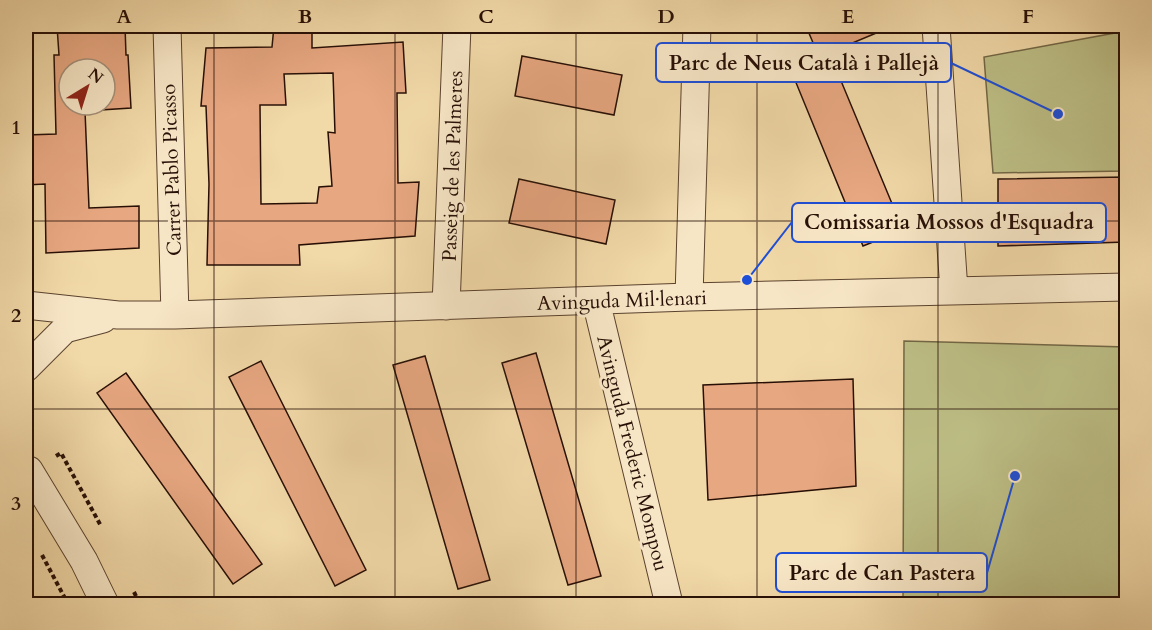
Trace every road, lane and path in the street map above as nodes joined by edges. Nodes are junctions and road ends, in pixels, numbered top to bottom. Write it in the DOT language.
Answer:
graph roads {
  1 [pos="167,26"];
  2 [pos="457,26"];
  3 [pos="697,26"];
  4 [pos="936,26"];
  5 [pos="1126,287"];
  6 [pos="954,291"];
  7 [pos="689,297"];
  8 [pos="596,301"];
  9 [pos="26,304"];
  10 [pos="446,306"];
  11 [pos="118,315"];
  12 [pos="175,315"];
  13 [pos="26,368"];
  14 [pos="27,465"];
  15 [pos="37,545"];
  16 [pos="68,604"];
  17 [pos="105,604"];
  18 [pos="669,604"];
  1 -- 12 [label="street, Carrer Pablo Picasso"];
  2 -- 10 [label="street, Passeig de les Palmeres"];
  3 -- 7 [label="street"];
  4 -- 6 [label="street"];
  5 -- 6 [label="street, Avinguda Mil·lenari"];
  6 -- 7 [label="street, Avinguda Mil·lenari"];
  7 -- 8 [label="street, Avinguda Mil·lenari"];
  8 -- 10 [label="street, Avinguda Mil·lenari"];
  8 -- 18 [label="street, Avinguda Frederic Mompou"];
  9 -- 11 [label="street, Avinguda Mil·lenari"];
  10 -- 12 [label="street, Avinguda Mil·lenari"];
  11 -- 12 [label="street, Avinguda Mil·lenari"];
  11 -- 13 [label="street, Avinguda Mil·lenari"];
  14 -- 17 [label="street"];
  15 -- 16 [label="path"];
}
